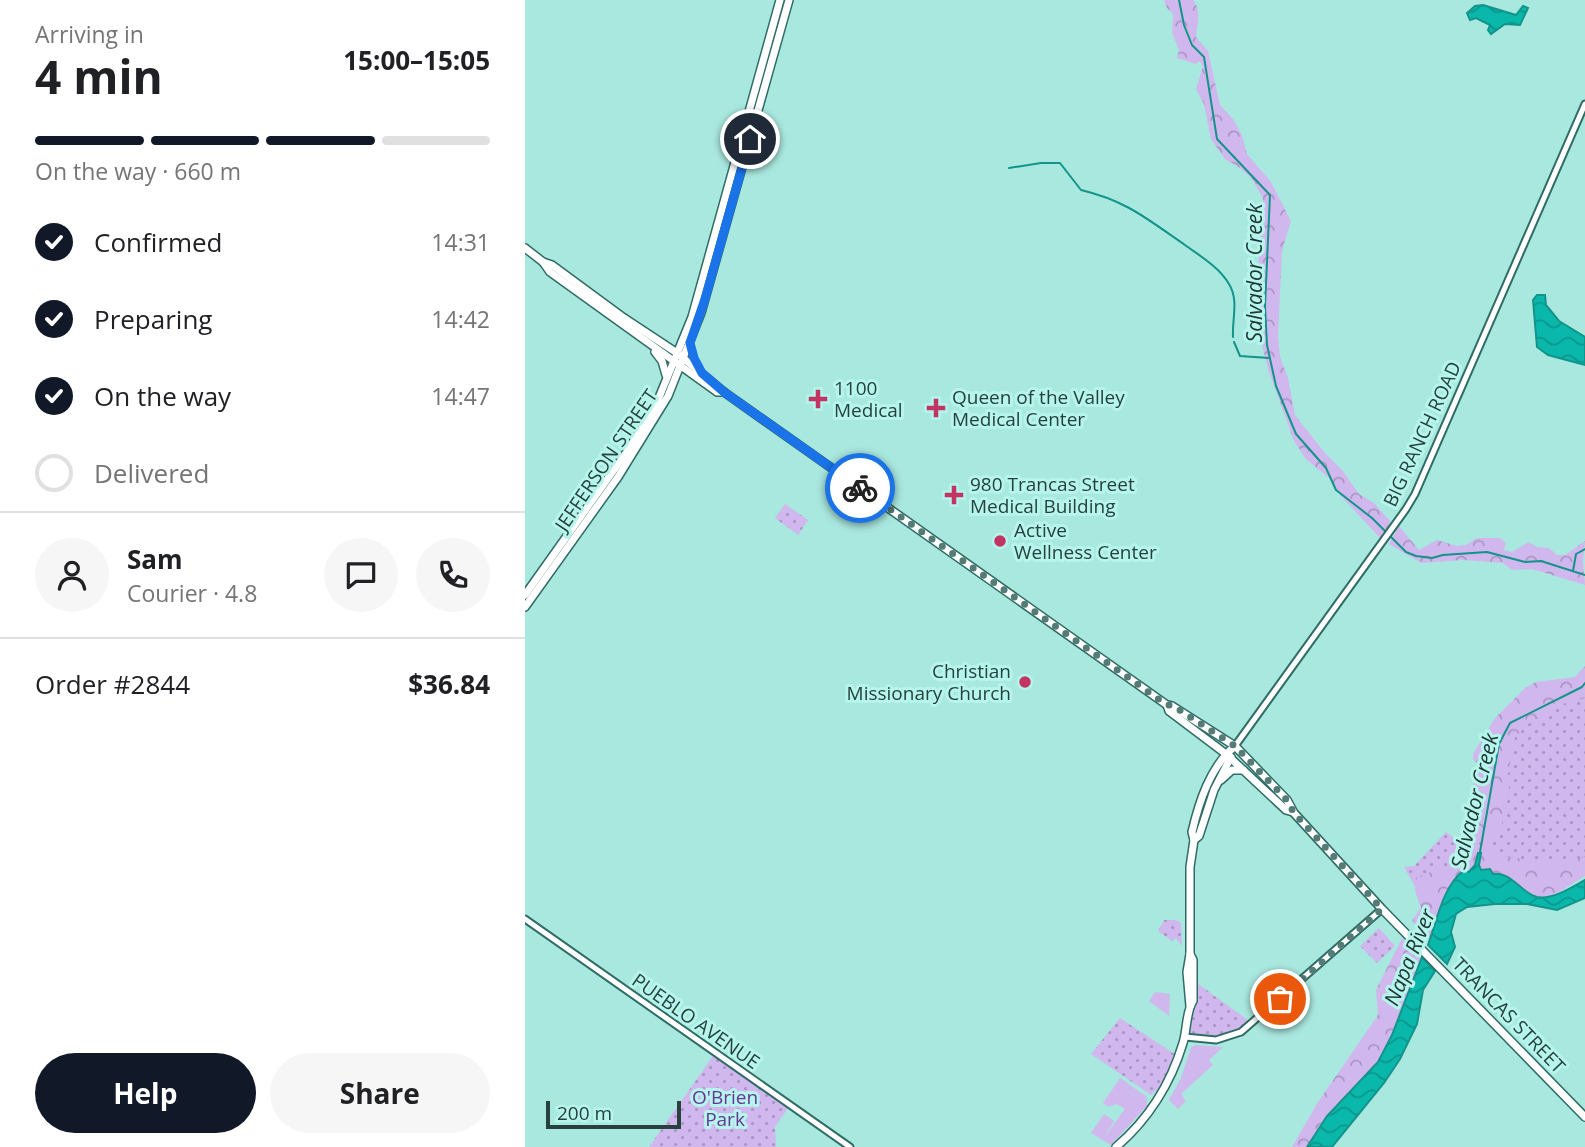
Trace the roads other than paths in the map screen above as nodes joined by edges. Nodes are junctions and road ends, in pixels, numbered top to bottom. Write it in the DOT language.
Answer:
graph roads {
  1 [pos="780,0"];
  2 [pos="789,0"];
  3 [pos="1585,104"];
  4 [pos="525,248"];
  5 [pos="543,262"];
  6 [pos="602,305"];
  7 [pos="685,335"];
  8 [pos="659,341"];
  9 [pos="648,343"];
  10 [pos="690,343"];
  11 [pos="681,355"];
  12 [pos="673,362"];
  13 [pos="681,368"];
  14 [pos="702,373"];
  15 [pos="692,375"];
  16 [pos="670,382"];
  17 [pos="724,392"];
  18 [pos="525,595"];
  19 [pos="525,607"];
  20 [pos="1167,705"];
  21 [pos="1192,727"];
  22 [pos="1235,746"];
  23 [pos="1228,756"];
  24 [pos="1218,765"];
  25 [pos="1252,777"];
  26 [pos="1215,786"];
  27 [pos="1202,800"];
  28 [pos="1294,813"];
  29 [pos="1200,829"];
  30 [pos="1194,840"];
  31 [pos="1382,909"];
  32 [pos="525,919"];
  33 [pos="1185,1037"];
  34 [pos="1585,1118"];
  35 [pos="850,1147"];
  36 [pos="1116,1147"];
  1 -- 7 [label="main road, JEFFERSON STREET"];
  2 -- 10 [label="main road, JEFFERSON STREET"];
  3 -- 22 [label="street, BIG RANCH ROAD"];
  4 -- 5 [label="main road, TRANCAS STREET"];
  5 -- 6 [label="main road, TRANCAS STREET"];
  5 -- 6 [label="main road, TRANCAS STREET"];
  6 -- 8 [label="main road, TRANCAS STREET"];
  6 -- 9 [label="main road, TRANCAS STREET"];
  7 -- 8 [label="main road"];
  7 -- 11 [label="main road, JEFFERSON STREET"];
  8 -- 11 [label="main road, TRANCAS STREET"];
  9 -- 12 [label="main road, TRANCAS STREET"];
  9 -- 16 [label="main road"];
  10 -- 11 [label="main road, JEFFERSON STREET"];
  10 -- 14 [label="main road"];
  11 -- 12 [label="main road, JEFFERSON STREET"];
  11 -- 13 [label="main road, JEFFERSON STREET"];
  11 -- 14 [label="main road, TRANCAS STREET"];
  12 -- 13 [label="main road, TRANCAS STREET"];
  12 -- 16 [label="main road, JEFFERSON STREET"];
  13 -- 15 [label="main road, TRANCAS STREET"];
  13 -- 16 [label="main road, JEFFERSON STREET"];
  14 -- 17 [label="main road, TRANCAS STREET"];
  15 -- 16 [label="main road"];
  15 -- 17 [label="main road, TRANCAS STREET"];
  16 -- 18 [label="main road, JEFFERSON STREET"];
  16 -- 19 [label="main road, JEFFERSON STREET"];
  17 -- 20 [label="main road, TRANCAS STREET"];
  20 -- 21 [label="main road, TRANCAS STREET"];
  20 -- 22 [label="main road, TRANCAS STREET"];
  21 -- 23 [label="main road, TRANCAS STREET"];
  21 -- 24 [label="main road"];
  22 -- 23 [label="main road"];
  22 -- 28 [label="main road, TRANCAS STREET"];
  23 -- 24 [label="main road"];
  23 -- 25 [label="main road, TRANCAS STREET"];
  23 -- 26 [label="main road"];
  24 -- 27 [label="main road"];
  25 -- 26 [label="main road"];
  25 -- 28 [label="main road, TRANCAS STREET"];
  26 -- 29 [label="main road"];
  27 -- 29 [label="main road"];
  27 -- 30 [label="main road"];
  28 -- 31 [label="main road, TRANCAS STREET"];
  29 -- 30 [label="main road"];
  30 -- 33 [label="main road"];
  31 -- 33 [label="street"];
  31 -- 34 [label="main road, TRANCAS STREET"];
  32 -- 35 [label="street, PUEBLO AVENUE"];
  33 -- 36 [label="main road"];
}
